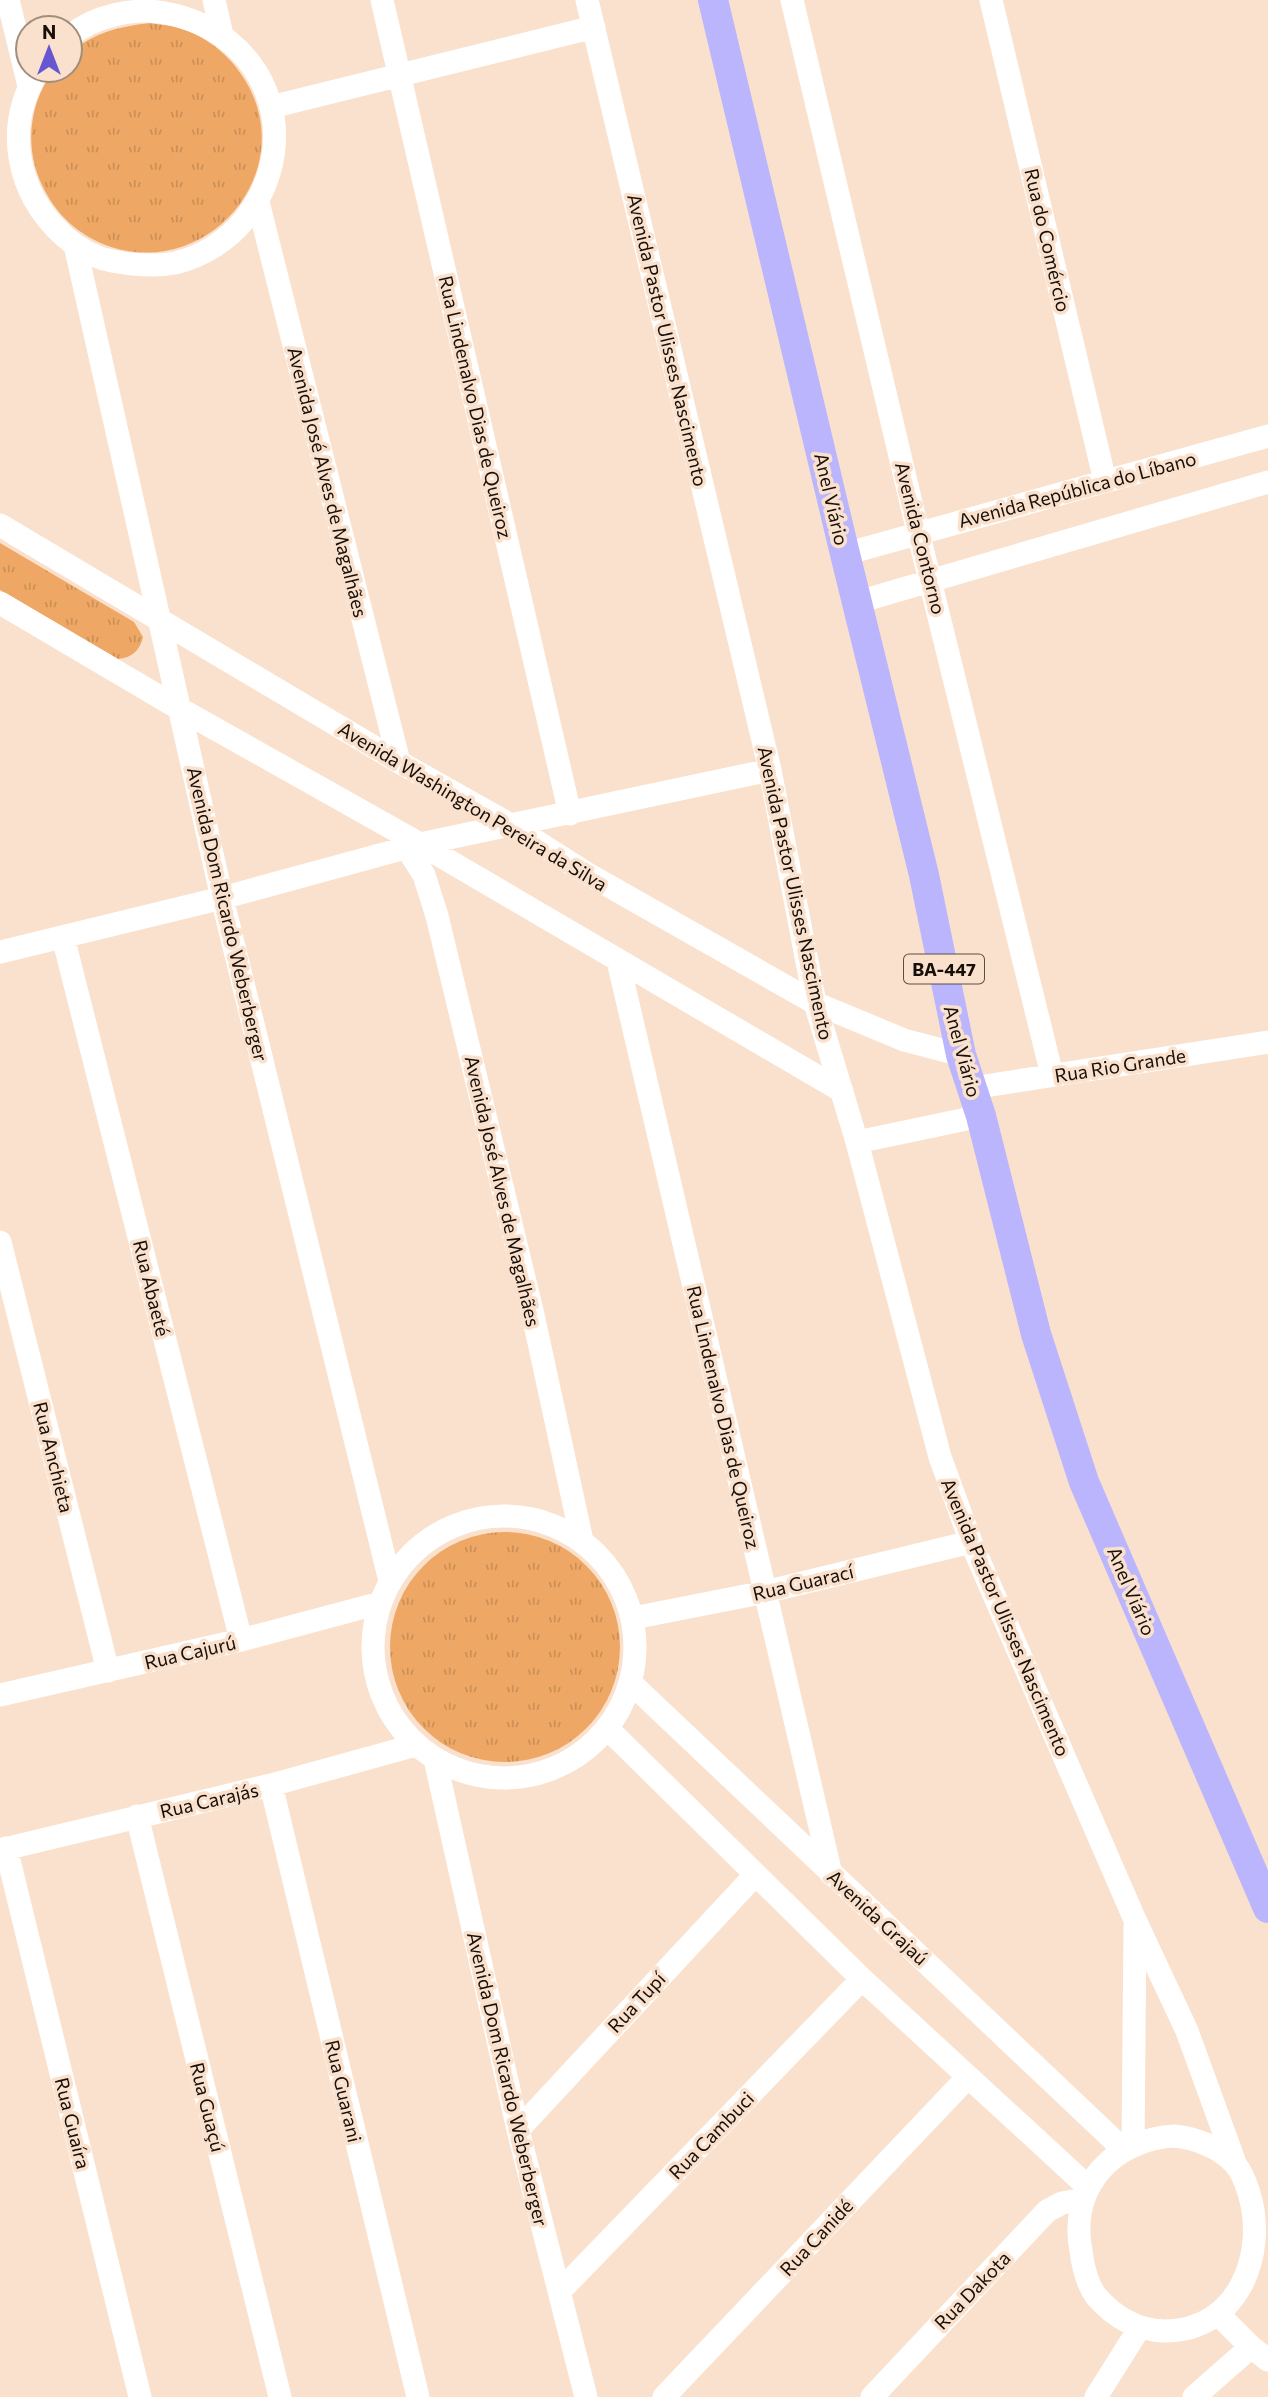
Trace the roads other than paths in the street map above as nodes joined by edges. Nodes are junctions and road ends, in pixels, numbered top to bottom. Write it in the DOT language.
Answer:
graph roads {
  1 [pos="8,0"];
  2 [pos="214,0"];
  3 [pos="382,0"];
  4 [pos="587,0"];
  5 [pos="713,0"];
  6 [pos="792,0"];
  7 [pos="991,0"];
  8 [pos="14,18"];
  9 [pos="84,26"];
  10 [pos="594,27"];
  11 [pos="222,34"];
  12 [pos="399,76"];
  13 [pos="32,84"];
  14 [pos="271,107"];
  15 [pos="10,170"];
  16 [pos="258,202"];
  17 [pos="75,245"];
  18 [pos="1268,436"];
  19 [pos="1105,481"];
  20 [pos="1268,482"];
  21 [pos="0,525"];
  22 [pos="918,532"];
  23 [pos="845,554"];
  24 [pos="931,580"];
  25 [pos="858,602"];
  26 [pos="0,603"];
  27 [pos="161,622"];
  28 [pos="180,709"];
  29 [pos="399,762"];
  30 [pos="770,770"];
  31 [pos="570,814"];
  32 [pos="509,824"];
  33 [pos="413,846"];
  34 [pos="222,898"];
  35 [pos="63,937"];
  36 [pos="0,952"];
  37 [pos="618,961"];
  38 [pos="815,1003"];
  39 [pos="1268,1042"];
  40 [pos="961,1055"];
  41 [pos="1052,1075"];
  42 [pos="972,1088"];
  43 [pos="842,1091"];
  44 [pos="981,1116"];
  45 [pos="857,1142"];
  46 [pos="0,1242"];
  47 [pos="583,1541"];
  48 [pos="971,1542"];
  49 [pos="390,1581"];
  50 [pos="765,1592"];
  51 [pos="380,1603"];
  52 [pos="633,1618"];
  53 [pos="241,1640"];
  54 [pos="108,1671"];
  55 [pos="632,1684"];
  56 [pos="0,1695"];
  57 [pos="608,1729"];
  58 [pos="416,1745"];
  59 [pos="435,1759"];
  60 [pos="271,1785"];
  61 [pos="137,1816"];
  62 [pos="3,1849"];
  63 [pos="831,1874"];
  64 [pos="755,1875"];
  65 [pos="1268,1908"];
  66 [pos="1135,1920"];
  67 [pos="862,1979"];
  68 [pos="967,2078"];
  69 [pos="518,2130"];
  70 [pos="1129,2148"];
  71 [pos="1235,2164"];
  72 [pos="1085,2193"];
  73 [pos="1259,2276"];
  74 [pos="560,2291"];
  75 [pos="1219,2315"];
  76 [pos="1140,2327"];
  77 [pos="1260,2354"];
  78 [pos="140,2397"];
  79 [pos="279,2397"];
  80 [pos="418,2397"];
  81 [pos="586,2397"];
  82 [pos="664,2397"];
  83 [pos="872,2397"];
  84 [pos="1096,2397"];
  85 [pos="1194,2397"];
  1 -- 8 [label="street"];
  2 -- 11 [label="street"];
  3 -- 12 [label="street, Rua Lindenalvo Dias de Queiroz"];
  4 -- 10 [label="street, Avenida Pastor Ulisses Nascimento"];
  5 -- 23 [label="main road, Anel Viário / BA-447"];
  6 -- 22 [label="street, Avenida Contorno"];
  7 -- 19 [label="street, Rua do Comércio"];
  9 -- 11 [label="street"];
  10 -- 12 [label="street"];
  10 -- 30 [label="street, Avenida Pastor Ulisses Nascimento"];
  11 -- 14 [label="street"];
  12 -- 14 [label="street"];
  12 -- 31 [label="street, Rua Lindenalvo Dias de Queiroz"];
  13 -- 15 [label="street"];
  14 -- 16 [label="street"];
  15 -- 17 [label="street"];
  16 -- 17 [label="street"];
  16 -- 29 [label="street, Avenida José Alves de Magalhães"];
  17 -- 27 [label="street, Avenida Dom Ricardo Weberberger"];
  18 -- 19 [label="street, Avenida República do Líbano"];
  19 -- 22 [label="street, Avenida República do Líbano"];
  20 -- 24 [label="street"];
  21 -- 27 [label="street, Avenida Washington Pereira da Silva"];
  22 -- 23 [label="street, Avenida República do Líbano"];
  22 -- 24 [label="street, Avenida Contorno"];
  23 -- 25 [label="main road, Anel Viário / BA-447"];
  24 -- 25 [label="street"];
  24 -- 41 [label="street, Avenida Contorno"];
  25 -- 40 [label="main road, Anel Viário / BA-447"];
  26 -- 28 [label="street"];
  27 -- 28 [label="street, Avenida Dom Ricardo Weberberger"];
  27 -- 29 [label="street, Avenida Washington Pereira da Silva"];
  28 -- 33 [label="street"];
  28 -- 34 [label="street, Avenida Dom Ricardo Weberberger"];
  29 -- 32 [label="street, Avenida Washington Pereira da Silva"];
  30 -- 31 [label="street"];
  30 -- 38 [label="street, Avenida Pastor Ulisses Nascimento"];
  31 -- 32 [label="street"];
  32 -- 33 [label="street"];
  32 -- 38 [label="street, Avenida Washington Pereira da Silva"];
  33 -- 34 [label="street"];
  33 -- 37 [label="street"];
  33 -- 47 [label="street, Avenida José Alves de Magalhães"];
  34 -- 35 [label="street"];
  34 -- 49 [label="street, Avenida Dom Ricardo Weberberger"];
  35 -- 36 [label="street"];
  35 -- 53 [label="street, Rua Abaeté"];
  37 -- 43 [label="street"];
  37 -- 50 [label="street, Rua Lindenalvo Dias de Queiroz"];
  38 -- 40 [label="street, Avenida Washington Pereira da Silva"];
  38 -- 43 [label="street, Avenida Pastor Ulisses Nascimento"];
  39 -- 41 [label="street, Rua Rio Grande"];
  40 -- 42 [label="main road, Anel Viário / BA-447"];
  41 -- 42 [label="street, Rua Rio Grande"];
  42 -- 44 [label="main road, Anel Viário / BA-447"];
  43 -- 45 [label="street, Avenida Pastor Ulisses Nascimento"];
  44 -- 45 [label="street"];
  44 -- 65 [label="main road, Anel Viário / BA-447"];
  45 -- 48 [label="street, Avenida Pastor Ulisses Nascimento"];
  46 -- 54 [label="street, Rua Anchieta"];
  47 -- 49 [label="street"];
  47 -- 52 [label="street"];
  48 -- 50 [label="street, Rua Guarací"];
  48 -- 66 [label="street, Avenida Pastor Ulisses Nascimento"];
  49 -- 51 [label="street"];
  50 -- 52 [label="street, Rua Guarací"];
  50 -- 63 [label="street, Rua Lindenalvo Dias de Queiroz"];
  51 -- 53 [label="street, Rua Cajurú"];
  51 -- 58 [label="street"];
  52 -- 55 [label="street"];
  53 -- 54 [label="street, Rua Cajurú"];
  54 -- 56 [label="street, Rua Cajurú"];
  55 -- 57 [label="street"];
  55 -- 63 [label="street, Avenida Grajaú"];
  57 -- 59 [label="street"];
  57 -- 64 [label="street"];
  58 -- 59 [label="street"];
  58 -- 60 [label="street, Rua Carajás"];
  59 -- 69 [label="street, Avenida Dom Ricardo Weberberger"];
  60 -- 61 [label="street, Rua Carajás"];
  60 -- 80 [label="street, Rua Guarani"];
  61 -- 62 [label="street, Rua Carajás"];
  61 -- 79 [label="street, Rua Guaçú"];
  62 -- 78 [label="street, Rua Guaíra"];
  63 -- 70 [label="street, Avenida Grajaú"];
  64 -- 67 [label="street"];
  64 -- 69 [label="street, Rua Tupí"];
  66 -- 70 [label="street"];
  66 -- 71 [label="street, Avenida Pastor Ulisses Nascimento"];
  67 -- 68 [label="street"];
  67 -- 74 [label="street, Rua Cambuci"];
  68 -- 72 [label="street"];
  68 -- 82 [label="street, Rua Canidé"];
  69 -- 74 [label="street, Avenida Dom Ricardo Weberberger"];
  70 -- 71 [label="street"];
  70 -- 72 [label="street"];
  71 -- 73 [label="street"];
  72 -- 76 [label="street"];
  72 -- 83 [label="street, Rua Dakota"];
  73 -- 75 [label="street"];
  74 -- 81 [label="street, Avenida Dom Ricardo Weberberger"];
  75 -- 76 [label="street"];
  75 -- 77 [label="street"];
  76 -- 84 [label="street"];
  77 -- 85 [label="street"];
}
